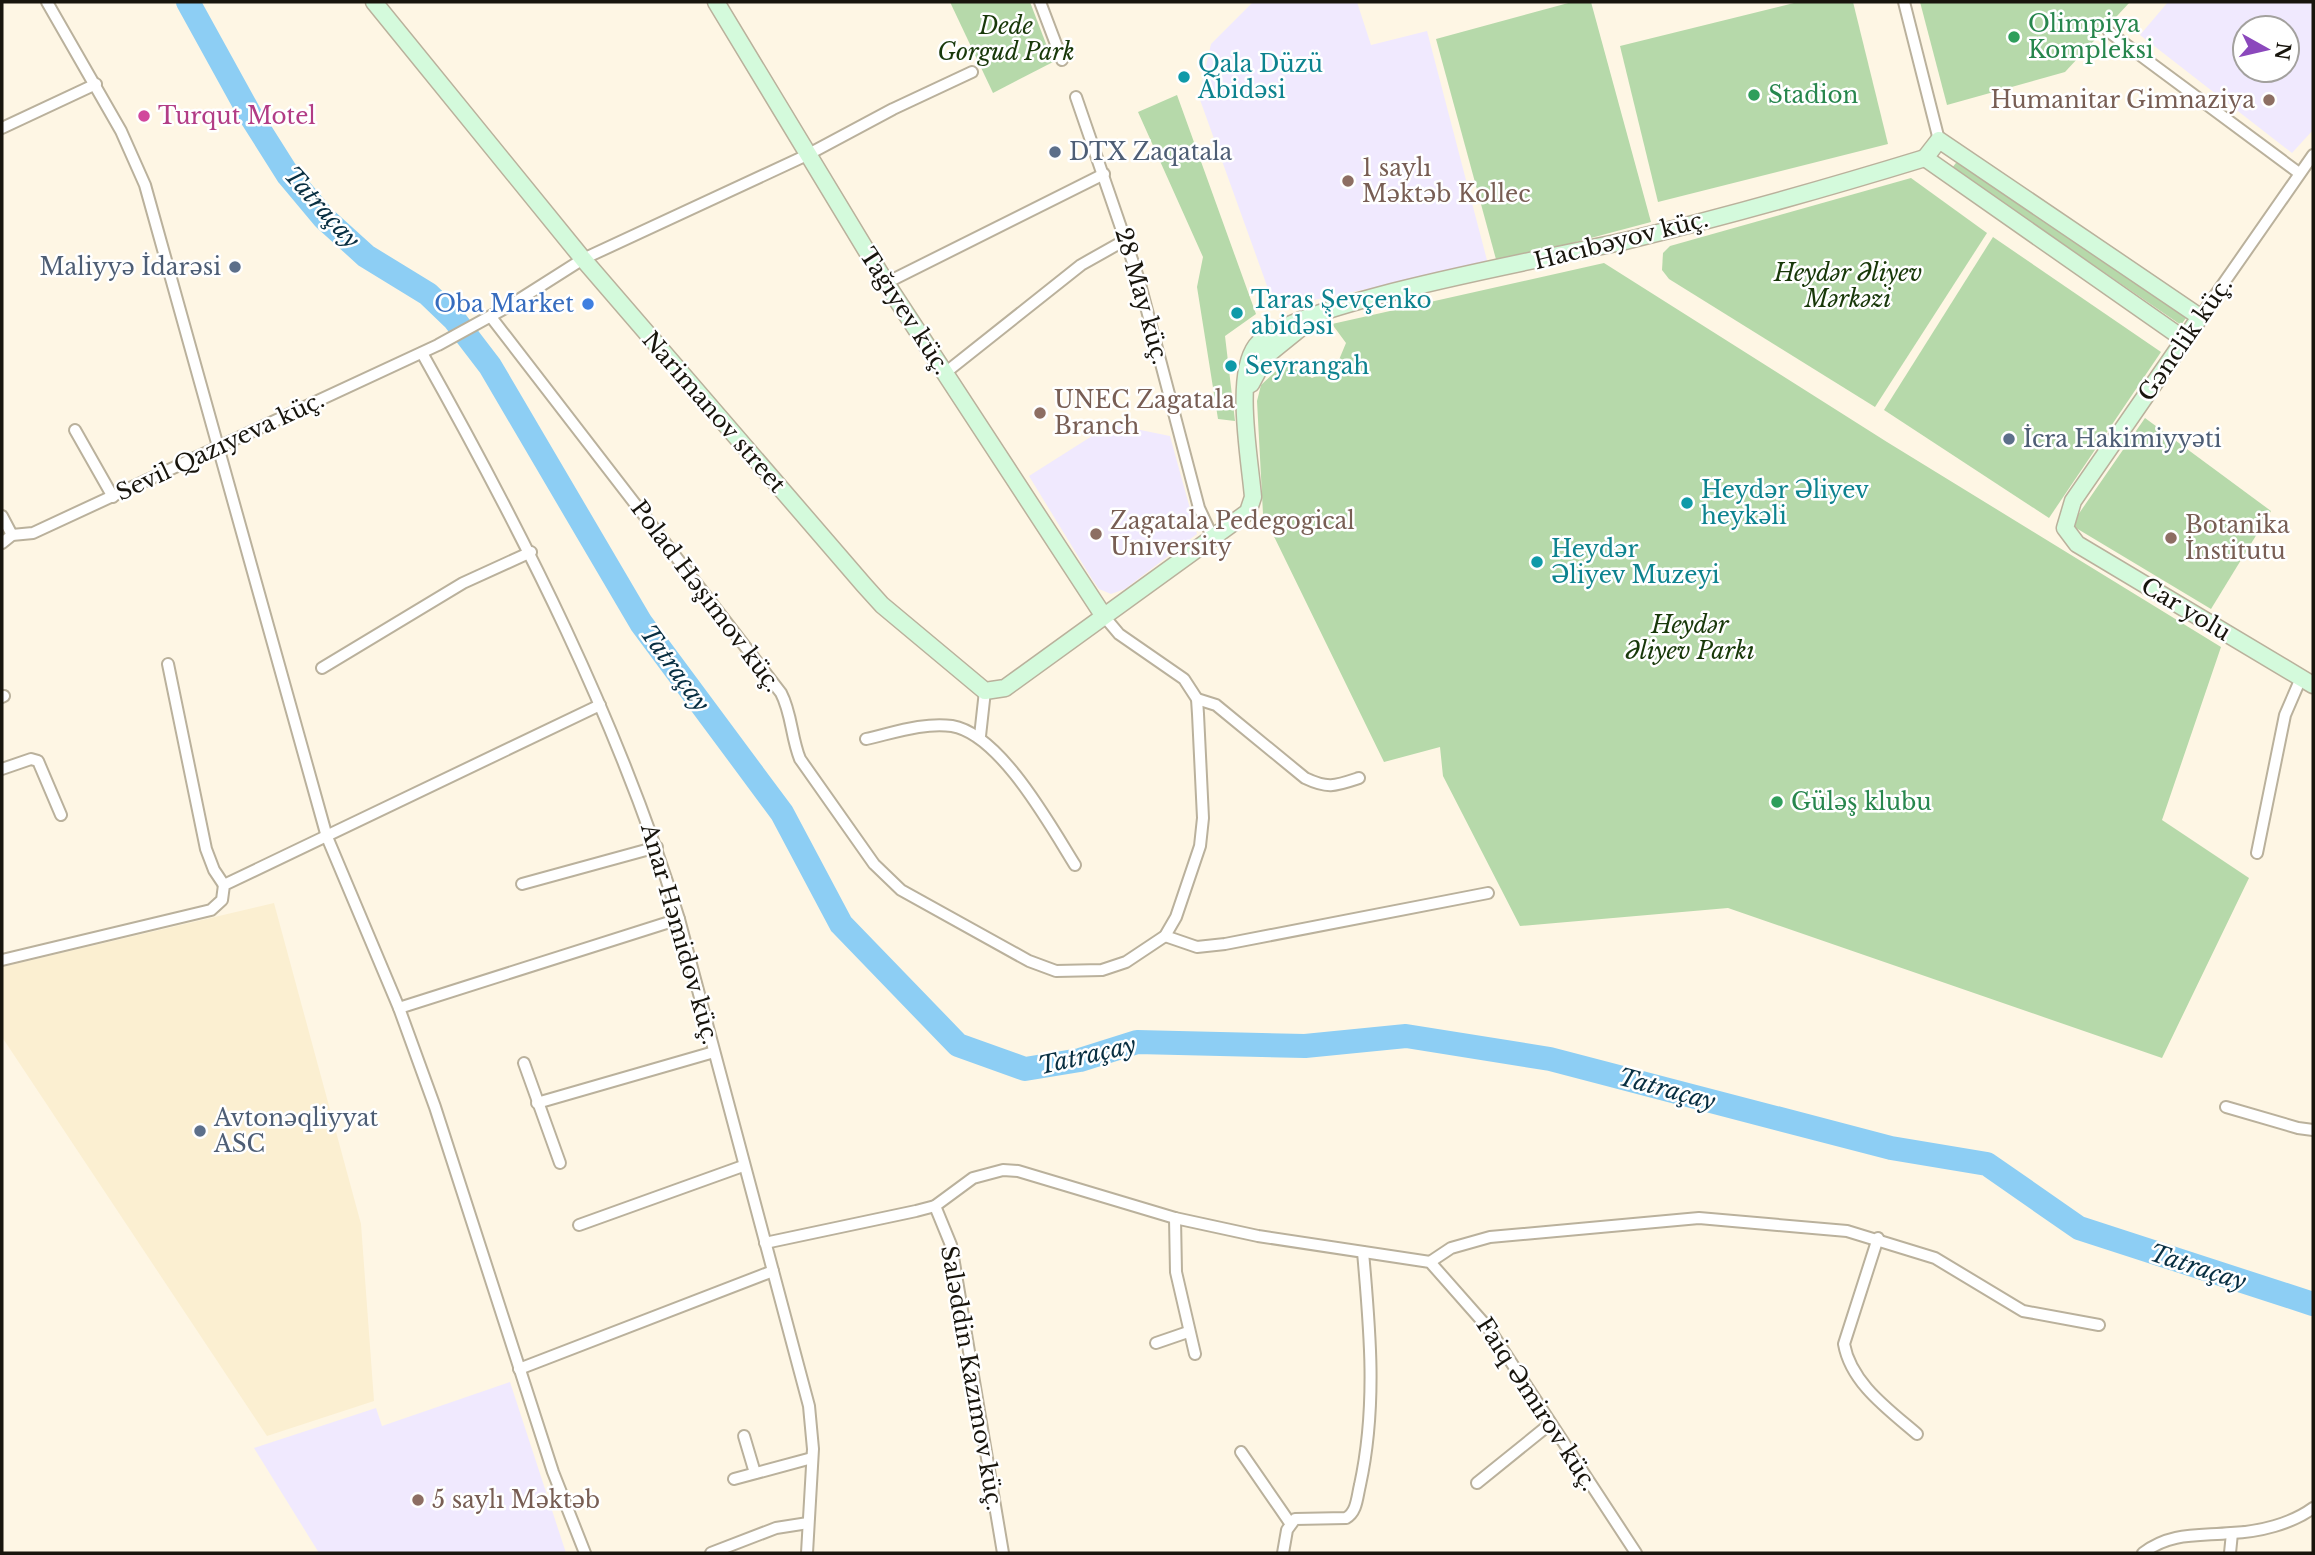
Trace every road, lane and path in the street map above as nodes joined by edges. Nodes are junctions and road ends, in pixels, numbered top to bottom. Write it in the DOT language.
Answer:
graph roads {
  1 [pos="47,2"];
  2 [pos="374,2"];
  3 [pos="716,2"];
  4 [pos="1040,2"];
  5 [pos="1904,2"];
  6 [pos="2109,32"];
  7 [pos="1062,60"];
  8 [pos="972,72"];
  9 [pos="96,84"];
  10 [pos="1076,97"];
  11 [pos="2,128"];
  12 [pos="1939,140"];
  13 [pos="807,155"];
  14 [pos="2313,155"];
  15 [pos="1924,158"];
  16 [pos="2299,173"];
  17 [pos="1104,174"];
  18 [pos="1127,239"];
  19 [pos="583,259"];
  20 [pos="886,282"];
  21 [pos="2200,317"];
  22 [pos="487,319"];
  23 [pos="2185,340"];
  24 [pos="422,353"];
  25 [pos="945,373"];
  26 [pos="75,430"];
  27 [pos="216,447"];
  28 [pos="113,496"];
  29 [pos="2,516"];
  30 [pos="2065,528"];
  31 [pos="12,535"];
  32 [pos="1212,536"];
  33 [pos="2,542"];
  34 [pos="531,552"];
  35 [pos="1103,615"];
  36 [pos="168,664"];
  37 [pos="322,668"];
  38 [pos="2307,682"];
  39 [pos="985,691"];
  40 [pos="1197,698"];
  41 [pos="600,705"];
  42 [pos="980,736"];
  43 [pos="866,739"];
  44 [pos="2,769"];
  45 [pos="1359,778"];
  46 [pos="61,815"];
  47 [pos="327,837"];
  48 [pos="657,847"];
  49 [pos="2257,853"];
  50 [pos="1075,865"];
  51 [pos="522,884"];
  52 [pos="224,885"];
  53 [pos="1488,893"];
  54 [pos="679,919"];
  55 [pos="1165,936"];
  56 [pos="2,960"];
  57 [pos="399,1008"];
  58 [pos="714,1052"];
  59 [pos="524,1063"];
  60 [pos="537,1103"];
  61 [pos="2226,1107"];
  62 [pos="2313,1130"];
  63 [pos="559,1163"];
  64 [pos="743,1166"];
  65 [pos="935,1206"];
  66 [pos="1175,1218"];
  67 [pos="579,1225"];
  68 [pos="1878,1238"];
  69 [pos="765,1243"];
  70 [pos="1363,1252"];
  71 [pos="1430,1262"];
  72 [pos="773,1271"];
  73 [pos="2099,1325"];
  74 [pos="1188,1332"];
  75 [pos="1156,1343"];
  76 [pos="1195,1354"];
  77 [pos="519,1369"];
  78 [pos="1550,1424"];
  79 [pos="1917,1434"];
  80 [pos="744,1436"];
  81 [pos="1241,1452"];
  82 [pos="812,1458"];
  83 [pos="755,1473"];
  84 [pos="734,1479"];
  85 [pos="1477,1483"];
  86 [pos="2313,1508"];
  87 [pos="808,1522"];
  88 [pos="1290,1523"];
  89 [pos="2232,1533"];
  90 [pos="585,1553"];
  91 [pos="711,1553"];
  92 [pos="807,1553"];
  93 [pos="1003,1553"];
  94 [pos="1283,1553"];
  95 [pos="1636,1553"];
  96 [pos="2143,1553"];
  97 [pos="2230,1553"];
  1 -- 9 [label="street"];
  2 -- 19 [label="street, Narimanov street"];
  3 -- 13 [label="street, Tağıyev küç."];
  4 -- 7 [label="street"];
  5 -- 12 [label="street"];
  6 -- 16 [label="street"];
  8 -- 13 [label="street"];
  9 -- 11 [label="street"];
  9 -- 27 [label="street"];
  10 -- 17 [label="street, 28 May küç."];
  12 -- 15 [label="street"];
  12 -- 21 [label="street"];
  13 -- 19 [label="street"];
  13 -- 20 [label="street, Tağıyev küç."];
  14 -- 16 [label="street, Gənclik küç."];
  15 -- 23 [label="street"];
  15 -- 32 [label="street, Hacıbəyov küç."];
  16 -- 21 [label="street, Gənclik küç."];
  17 -- 18 [label="street, 28 May küç."];
  17 -- 20 [label="street"];
  18 -- 25 [label="street"];
  18 -- 32 [label="street, 28 May küç."];
  19 -- 22 [label="street"];
  19 -- 39 [label="street, Narimanov street"];
  20 -- 25 [label="street, Tağıyev küç."];
  21 -- 23 [label="street, Gənclik küç."];
  22 -- 24 [label="street, Sevil Qazıyeva küç."];
  22 -- 55 [label="street, Polad Həşimov küç."];
  23 -- 30 [label="street, Gənclik küç."];
  24 -- 27 [label="street, Sevil Qazıyeva küç."];
  24 -- 34 [label="street, Anar Həmidov küç."];
  25 -- 35 [label="street, Tağıyev küç."];
  26 -- 28 [label="street"];
  27 -- 28 [label="street, Sevil Qazıyeva küç."];
  27 -- 47 [label="street"];
  28 -- 31 [label="street, Sevil Qazıyeva küç."];
  29 -- 31 [label="street"];
  30 -- 38 [label="street, Car yolu"];
  31 -- 33 [label="street, Sevil Qazıyeva küç."];
  32 -- 35 [label="street"];
  34 -- 37 [label="street"];
  34 -- 41 [label="street, Anar Həmidov küç."];
  35 -- 39 [label="street"];
  35 -- 40 [label="street"];
  36 -- 52 [label="street"];
  38 -- 49 [label="street"];
  39 -- 42 [label="street"];
  40 -- 45 [label="street"];
  40 -- 55 [label="street, Polad Həşimov küç."];
  41 -- 47 [label="street"];
  41 -- 48 [label="street, Anar Həmidov küç."];
  42 -- 43 [label="street"];
  42 -- 50 [label="street"];
  44 -- 46 [label="street"];
  47 -- 52 [label="street"];
  47 -- 57 [label="street"];
  48 -- 51 [label="street"];
  48 -- 54 [label="street, Anar Həmidov küç."];
  52 -- 56 [label="street"];
  53 -- 55 [label="street"];
  54 -- 57 [label="street"];
  54 -- 58 [label="street, Anar Həmidov küç."];
  57 -- 77 [label="street"];
  58 -- 60 [label="street"];
  58 -- 64 [label="street, Anar Həmidov küç."];
  59 -- 60 [label="street"];
  60 -- 63 [label="street"];
  61 -- 62 [label="street"];
  64 -- 67 [label="street"];
  64 -- 69 [label="street, Anar Həmidov küç."];
  65 -- 66 [label="street"];
  65 -- 69 [label="street"];
  65 -- 93 [label="street, Saləddin Kazımov küç."];
  66 -- 70 [label="street"];
  66 -- 74 [label="street"];
  68 -- 71 [label="street"];
  68 -- 73 [label="street"];
  68 -- 79 [label="street"];
  69 -- 72 [label="street, Anar Həmidov küç."];
  70 -- 71 [label="street"];
  70 -- 88 [label="street"];
  71 -- 78 [label="street, Faiq Əmirov küç."];
  72 -- 77 [label="street"];
  72 -- 82 [label="street, Anar Həmidov küç."];
  74 -- 75 [label="street"];
  74 -- 76 [label="street"];
  77 -- 90 [label="street"];
  78 -- 85 [label="street"];
  78 -- 95 [label="street, Faiq Əmirov küç."];
  80 -- 83 [label="street"];
  81 -- 88 [label="street"];
  82 -- 83 [label="street"];
  82 -- 87 [label="street, Anar Həmidov küç."];
  83 -- 84 [label="street"];
  86 -- 89 [label="street"];
  87 -- 91 [label="street"];
  87 -- 92 [label="street, Anar Həmidov küç."];
  88 -- 94 [label="street"];
  89 -- 96 [label="street"];
  89 -- 97 [label="street"];
}
